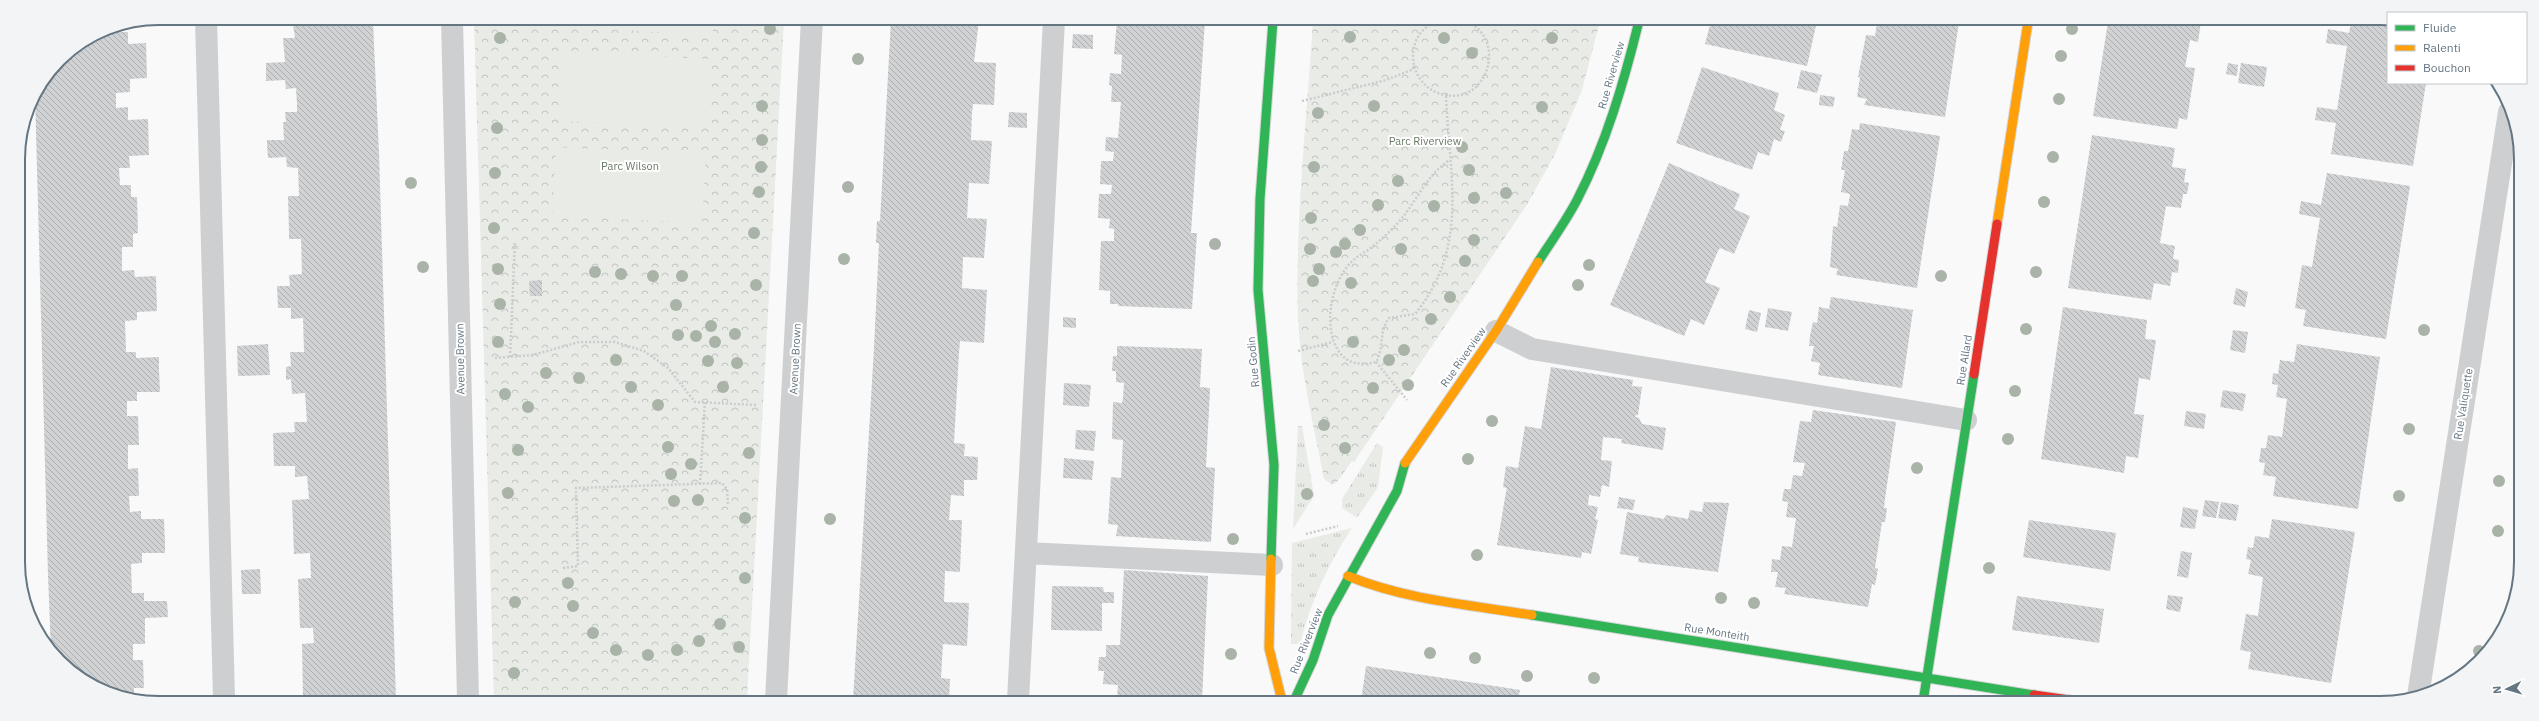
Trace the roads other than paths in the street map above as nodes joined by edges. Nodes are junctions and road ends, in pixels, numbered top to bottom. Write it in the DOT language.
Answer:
graph roads {
  1 [pos="206,25"];
  2 [pos="452,25"];
  3 [pos="812,25"];
  4 [pos="1054,25"];
  5 [pos="1272,25"];
  6 [pos="1638,25"];
  7 [pos="2028,25"];
  8 [pos="2508,120"];
  9 [pos="1496,331"];
  10 [pos="1966,420"];
  11 [pos="1026,553"];
  12 [pos="1272,565"];
  13 [pos="1348,576"];
  14 [pos="1926,678"];
  15 [pos="2419,690"];
  16 [pos="224,696"];
  17 [pos="468,696"];
  18 [pos="776,696"];
  19 [pos="1018,696"];
  20 [pos="1281,696"];
  21 [pos="1296,696"];
  22 [pos="1924,696"];
  23 [pos="2044,696"];
  1 -- 16 [label="street"];
  2 -- 17 [label="street, Avenue Brown"];
  3 -- 18 [label="street, Avenue Brown"];
  4 -- 11 [label="street"];
  5 -- 12 [label="street, Rue Godin"];
  6 -- 9 [label="street, Rue Riverview"];
  7 -- 10 [label="street, Rue Allard"];
  8 -- 15 [label="street, Rue Valiquette"];
  9 -- 10 [label="street"];
  9 -- 13 [label="street, Rue Riverview"];
  10 -- 14 [label="street, Rue Allard"];
  11 -- 12 [label="street"];
  11 -- 19 [label="street"];
  12 -- 20 [label="street, Rue Godin"];
  13 -- 14 [label="street, Rue Monteith"];
  13 -- 21 [label="street, Rue Riverview"];
  14 -- 22 [label="street, Rue Allard"];
  14 -- 23 [label="street, Rue Monteith"];
}
